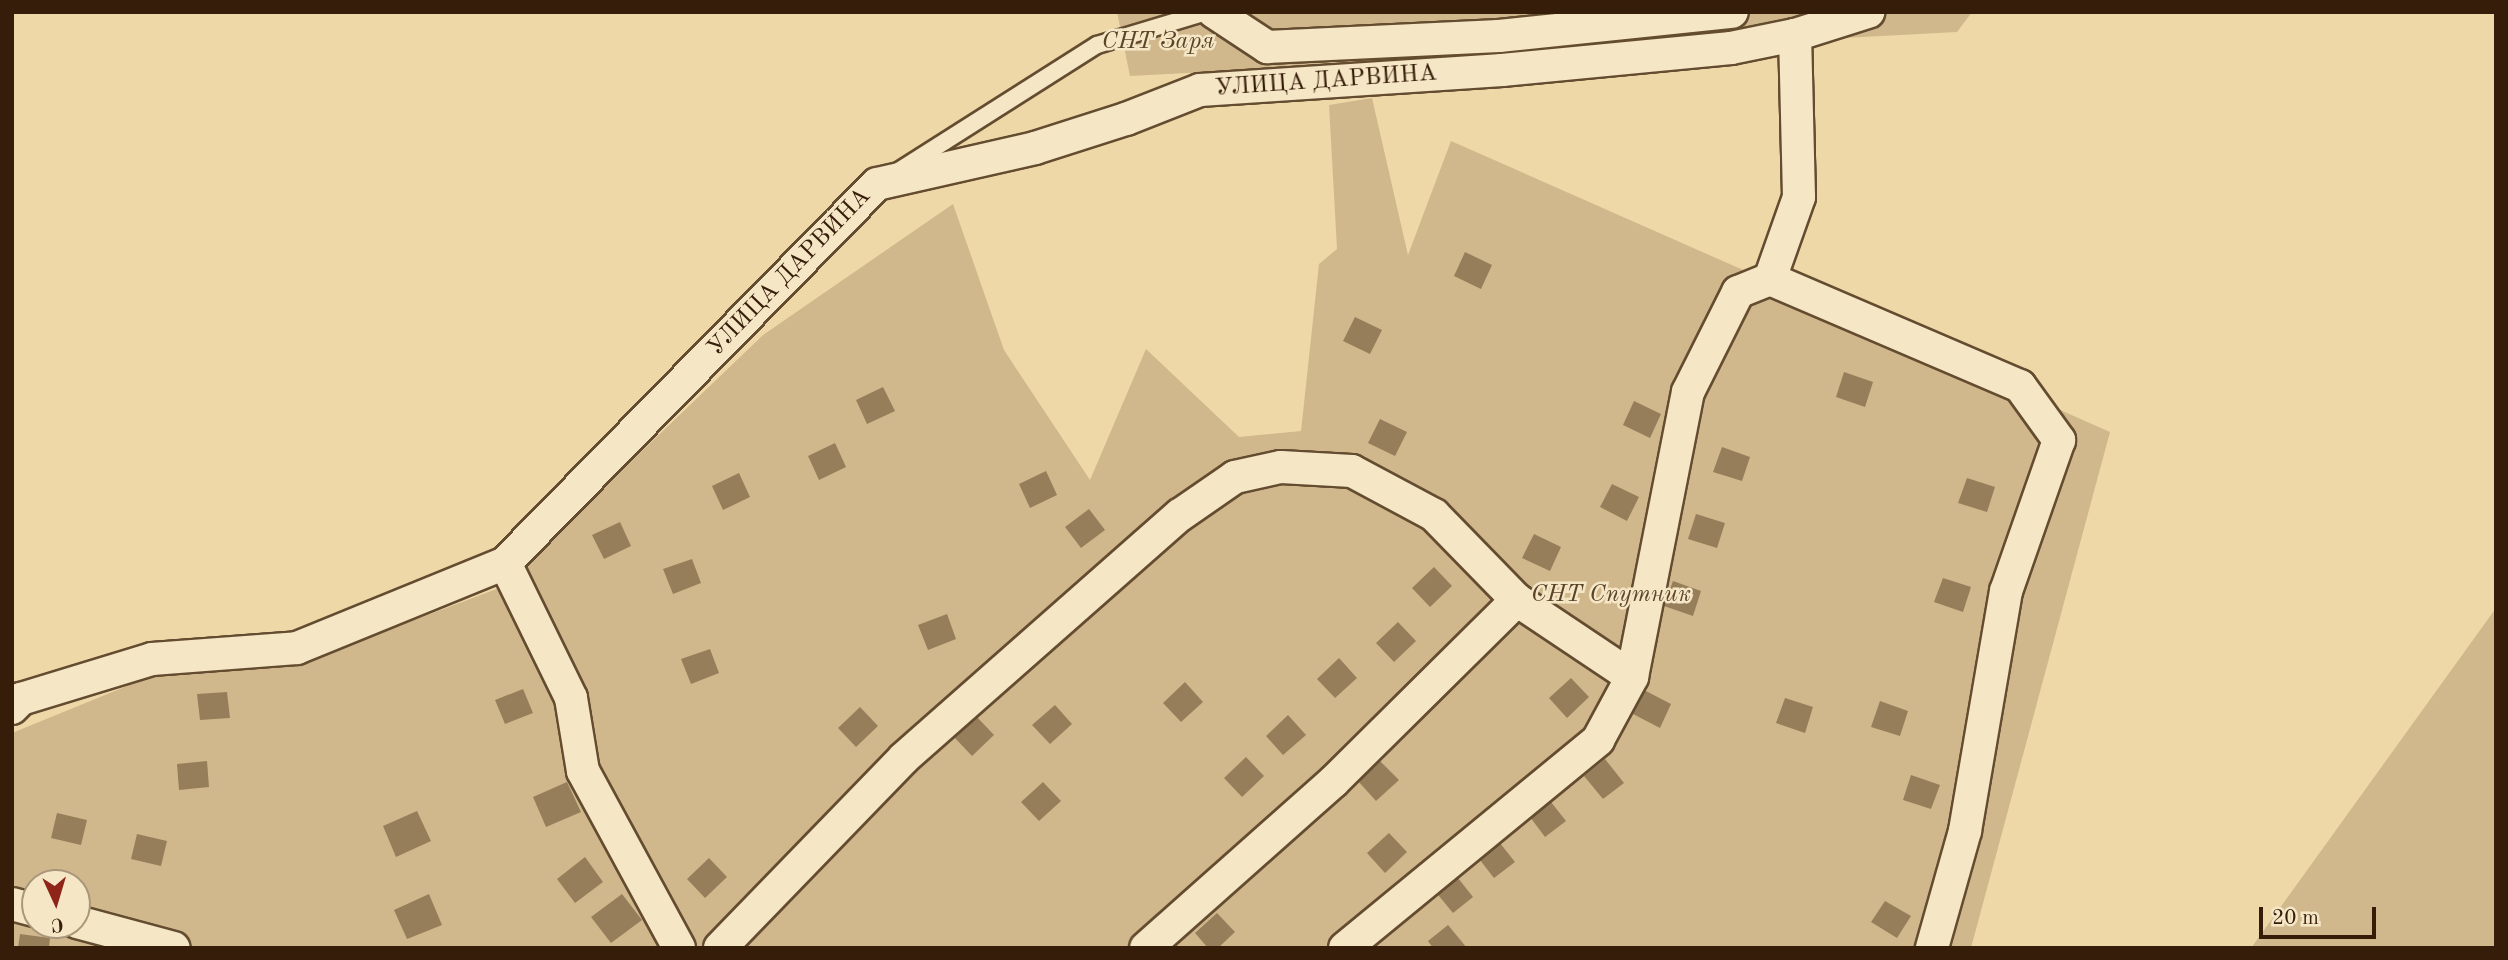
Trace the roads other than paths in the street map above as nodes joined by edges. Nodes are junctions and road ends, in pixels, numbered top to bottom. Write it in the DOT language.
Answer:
graph roads {
  1 [pos="1206,12"];
  2 [pos="1214,12"];
  3 [pos="1732,12"];
  4 [pos="1868,12"];
  5 [pos="1498,24"];
  6 [pos="1795,35"];
  7 [pos="877,184"];
  8 [pos="1770,279"];
  9 [pos="505,563"];
  10 [pos="1517,600"];
  11 [pos="1632,677"];
  12 [pos="12,708"];
  13 [pos="91,926"];
  14 [pos="174,948"];
  15 [pos="679,948"];
  16 [pos="720,948"];
  17 [pos="1146,948"];
  18 [pos="1345,948"];
  19 [pos="1931,948"];
  1 -- 7 [label="lane"];
  2 -- 5 [label="street"];
  3 -- 5 [label="street"];
  4 -- 6 [label="street, УЛИЦА ДАРВИНА"];
  6 -- 7 [label="street, УЛИЦА ДАРВИНА"];
  6 -- 8 [label="street"];
  7 -- 9 [label="street, УЛИЦА ДАРВИНА"];
  8 -- 11 [label="street"];
  8 -- 19 [label="street"];
  9 -- 12 [label="street, УЛИЦА ДАРВИНА"];
  9 -- 15 [label="street"];
  10 -- 11 [label="street"];
  10 -- 16 [label="street"];
  10 -- 17 [label="street"];
  11 -- 18 [label="street"];
  13 -- 14 [label="street"];
}
